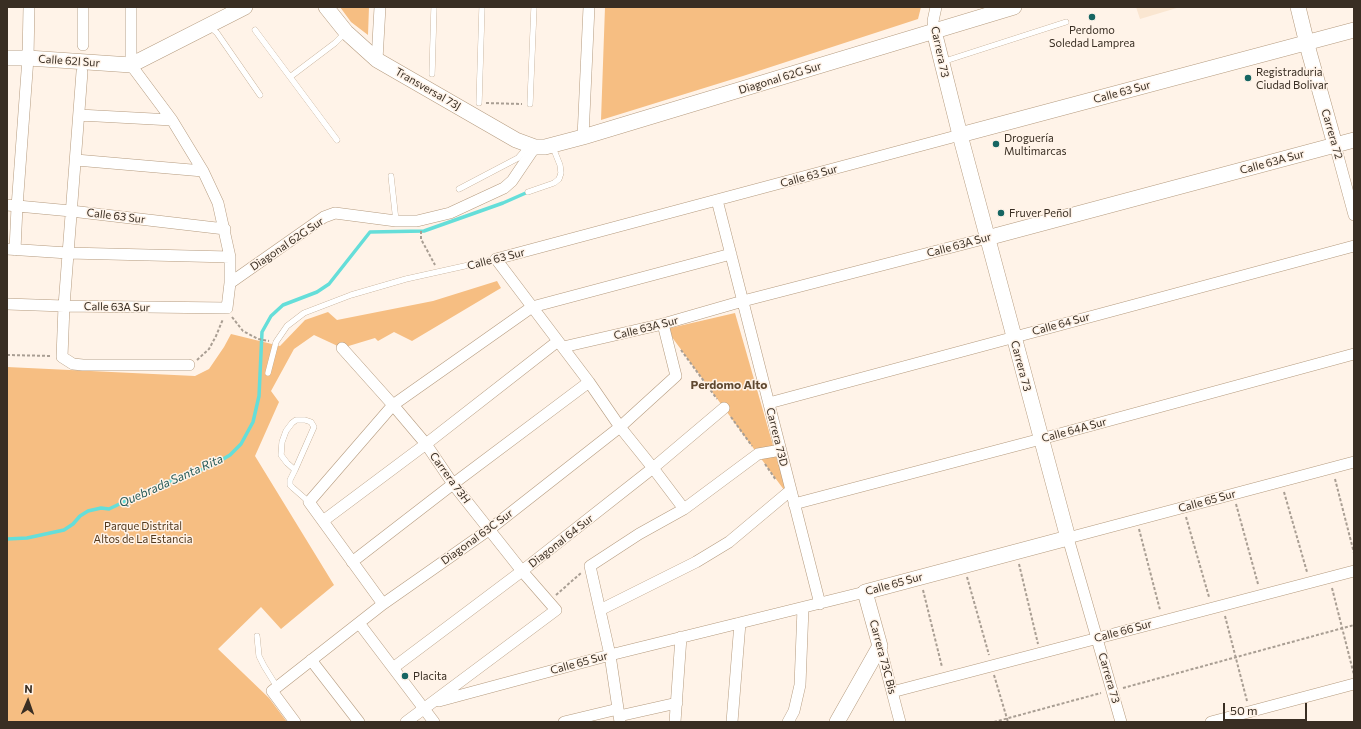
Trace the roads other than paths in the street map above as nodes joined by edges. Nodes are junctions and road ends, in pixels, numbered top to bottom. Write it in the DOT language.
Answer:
graph roads {
  1 [pos="28,7"];
  2 [pos="83,7"];
  3 [pos="131,7"];
  4 [pos="245,7"];
  5 [pos="326,7"];
  6 [pos="380,7"];
  7 [pos="434,7"];
  8 [pos="482,7"];
  9 [pos="534,7"];
  10 [pos="589,7"];
  11 [pos="936,7"];
  12 [pos="1014,7"];
  13 [pos="1298,7"];
  14 [pos="1066,22"];
  15 [pos="209,26"];
  16 [pos="255,30"];
  17 [pos="1354,30"];
  18 [pos="346,32"];
  19 [pos="934,32"];
  20 [pos="1306,43"];
  21 [pos="82,45"];
  22 [pos="7,58"];
  23 [pos="28,58"];
  24 [pos="377,60"];
  25 [pos="942,63"];
  26 [pos="131,65"];
  27 [pos="82,72"];
  28 [pos="432,74"];
  29 [pos="290,77"];
  30 [pos="260,95"];
  31 [pos="479,103"];
  32 [pos="530,104"];
  33 [pos="79,115"];
  34 [pos="172,120"];
  35 [pos="960,135"];
  36 [pos="583,137"];
  37 [pos="338,140"];
  38 [pos="1354,140"];
  39 [pos="1335,145"];
  40 [pos="540,146"];
  41 [pos="76,160"];
  42 [pos="203,171"];
  43 [pos="391,176"];
  44 [pos="459,189"];
  45 [pos="528,192"];
  46 [pos="718,200"];
  47 [pos="12,206"];
  48 [pos="71,211"];
  49 [pos="1354,215"];
  50 [pos="396,220"];
  51 [pos="225,229"];
  52 [pos="987,238"];
  53 [pos="1354,246"];
  54 [pos="11,250"];
  55 [pos="68,253"];
  56 [pos="731,254"];
  57 [pos="230,257"];
  58 [pos="496,259"];
  59 [pos="230,283"];
  60 [pos="743,302"];
  61 [pos="7,304"];
  62 [pos="64,306"];
  63 [pos="532,307"];
  64 [pos="663,324"];
  65 [pos="1014,337"];
  66 [pos="560,344"];
  67 [pos="342,348"];
  68 [pos="1354,354"];
  69 [pos="189,365"];
  70 [pos="268,373"];
  71 [pos="590,382"];
  72 [pos="769,403"];
  73 [pos="393,405"];
  74 [pos="724,408"];
  75 [pos="620,427"];
  76 [pos="1042,439"];
  77 [pos="426,444"];
  78 [pos="781,450"];
  79 [pos="1354,462"];
  80 [pos="653,468"];
  81 [pos="295,470"];
  82 [pos="453,484"];
  83 [pos="791,490"];
  84 [pos="309,502"];
  85 [pos="794,504"];
  86 [pos="684,509"];
  87 [pos="323,521"];
  88 [pos="490,529"];
  89 [pos="1068,538"];
  90 [pos="352,562"];
  91 [pos="522,571"];
  92 [pos="1354,571"];
  93 [pos="865,592"];
  94 [pos="383,604"];
  95 [pos="820,604"];
  96 [pos="803,608"];
  97 [pos="600,610"];
  98 [pos="359,623"];
  99 [pos="740,623"];
  100 [pos="257,636"];
  101 [pos="681,637"];
  102 [pos="1097,638"];
  103 [pos="880,646"];
  104 [pos="610,655"];
  105 [pos="312,660"];
  106 [pos="393,668"];
  107 [pos="1354,684"];
  108 [pos="275,689"];
  109 [pos="892,692"];
  110 [pos="677,703"];
  111 [pos="428,705"];
  112 [pos="619,716"];
  113 [pos="295,722"];
  114 [pos="359,722"];
  115 [pos="406,722"];
  116 [pos="434,722"];
  117 [pos="564,722"];
  118 [pos="675,722"];
  119 [pos="732,722"];
  120 [pos="788,722"];
  121 [pos="837,722"];
  122 [pos="900,722"];
  123 [pos="1122,722"];
  124 [pos="1211,722"];
  1 -- 23 [label="street"];
  2 -- 21 [label="street"];
  3 -- 26 [label="street"];
  4 -- 15 [label="street"];
  5 -- 18 [label="street, Transversal 73J"];
  6 -- 24 [label="street"];
  7 -- 28 [label="lane"];
  8 -- 31 [label="lane"];
  9 -- 32 [label="lane"];
  10 -- 36 [label="street"];
  11 -- 19 [label="street, Carrera 73"];
  12 -- 19 [label="street, Diagonal 62G Sur"];
  13 -- 20 [label="street, Carrera 72"];
  14 -- 25 [label="lane"];
  15 -- 26 [label="street"];
  15 -- 30 [label="lane"];
  16 -- 29 [label="lane"];
  17 -- 20 [label="street, Calle 63 Sur"];
  18 -- 24 [label="street, Transversal 73J"];
  18 -- 29 [label="lane"];
  19 -- 25 [label="street, Carrera 73"];
  19 -- 36 [label="street, Diagonal 62G Sur"];
  20 -- 35 [label="street, Calle 63 Sur"];
  20 -- 39 [label="street, Carrera 72"];
  22 -- 23 [label="street, Calle 62I Sur"];
  23 -- 26 [label="street, Calle 62I Sur"];
  23 -- 47 [label="street"];
  24 -- 40 [label="street, Transversal 73J"];
  25 -- 35 [label="street, Carrera 73"];
  26 -- 34 [label="street"];
  27 -- 33 [label="street"];
  29 -- 37 [label="lane"];
  33 -- 34 [label="street"];
  33 -- 41 [label="street"];
  34 -- 42 [label="street"];
  35 -- 46 [label="street, Calle 63 Sur"];
  35 -- 52 [label="street, Carrera 73"];
  36 -- 40 [label="street, Diagonal 62G Sur"];
  38 -- 39 [label="street, Calle 63A Sur"];
  39 -- 49 [label="street, Carrera 72"];
  39 -- 52 [label="street, Calle 63A Sur"];
  40 -- 44 [label="lane"];
  40 -- 45 [label="lane"];
  40 -- 50 [label="street, Diagonal 62G Sur"];
  41 -- 42 [label="street"];
  41 -- 48 [label="street"];
  42 -- 51 [label="street"];
  43 -- 50 [label="lane"];
  46 -- 56 [label="street, Carrera 73D"];
  46 -- 58 [label="street, Calle 63 Sur"];
  47 -- 48 [label="street, Calle 63 Sur"];
  47 -- 54 [label="street"];
  48 -- 51 [label="street, Calle 63 Sur"];
  48 -- 55 [label="street"];
  50 -- 59 [label="street, Diagonal 62G Sur"];
  51 -- 57 [label="street"];
  52 -- 60 [label="street, Calle 63A Sur"];
  52 -- 65 [label="street, Carrera 73"];
  53 -- 65 [label="street, Calle 64 Sur"];
  54 -- 55 [label="street"];
  55 -- 57 [label="street"];
  55 -- 62 [label="street"];
  56 -- 60 [label="street, Carrera 73D"];
  56 -- 63 [label="street"];
  57 -- 59 [label="street"];
  58 -- 63 [label="street"];
  58 -- 70 [label="lane, Calle 63 Sur"];
  59 -- 62 [label="street, Calle 63A Sur"];
  60 -- 64 [label="street, Calle 63A Sur"];
  60 -- 72 [label="street, Carrera 73D"];
  61 -- 62 [label="street, Calle 63A Sur"];
  62 -- 69 [label="street"];
  63 -- 66 [label="street"];
  63 -- 73 [label="street"];
  64 -- 66 [label="street, Calle 63A Sur"];
  64 -- 75 [label="street, Diagonal 63C Sur"];
  65 -- 72 [label="street, Calle 64 Sur"];
  65 -- 76 [label="street, Carrera 73"];
  66 -- 71 [label="street"];
  66 -- 77 [label="street"];
  67 -- 73 [label="street, Carrera 73H"];
  68 -- 76 [label="street, Calle 64A Sur"];
  71 -- 75 [label="street"];
  71 -- 82 [label="street"];
  72 -- 78 [label="street, Carrera 73D"];
  73 -- 77 [label="street, Carrera 73H"];
  73 -- 84 [label="street"];
  74 -- 80 [label="street, Diagonal 64 Sur"];
  75 -- 80 [label="street"];
  75 -- 88 [label="street, Diagonal 63C Sur"];
  76 -- 85 [label="street, Calle 64A Sur"];
  76 -- 89 [label="street, Carrera 73"];
  77 -- 82 [label="street, Carrera 73H"];
  77 -- 87 [label="street"];
  78 -- 83 [label="street, Carrera 73D"];
  78 -- 86 [label="street"];
  79 -- 89 [label="street, Calle 65 Sur"];
  80 -- 86 [label="street"];
  80 -- 91 [label="street, Diagonal 64 Sur"];
  81 -- 81 [label="lane"];
  81 -- 84 [label="lane"];
  82 -- 88 [label="street, Carrera 73H"];
  82 -- 90 [label="street"];
  83 -- 85 [label="street, Carrera 73D"];
  83 -- 97 [label="street"];
  84 -- 87 [label="street"];
  85 -- 95 [label="street, Carrera 73D"];
  86 -- 97 [label="street"];
  87 -- 90 [label="street"];
  88 -- 91 [label="street, Carrera 73H"];
  88 -- 94 [label="street, Diagonal 63C Sur"];
  89 -- 93 [label="street, Calle 65 Sur"];
  89 -- 102 [label="street, Carrera 73"];
  90 -- 94 [label="street"];
  91 -- 106 [label="street, Diagonal 64 Sur"];
  91 -- 111 [label="street, Carrera 73H"];
  92 -- 102 [label="street, Calle 66 Sur"];
  93 -- 95 [label="street, Calle 65 Sur"];
  93 -- 103 [label="street, Carrera 73C Bis"];
  94 -- 98 [label="street, Diagonal 63C Sur"];
  95 -- 96 [label="street, Calle 65 Sur"];
  96 -- 99 [label="street, Calle 65 Sur"];
  96 -- 120 [label="street"];
  97 -- 104 [label="street"];
  98 -- 105 [label="street, Diagonal 63C Sur"];
  98 -- 106 [label="street"];
  99 -- 101 [label="street, Calle 65 Sur"];
  99 -- 119 [label="street"];
  100 -- 108 [label="lane"];
  101 -- 104 [label="street, Calle 65 Sur"];
  101 -- 110 [label="street"];
  102 -- 109 [label="street, Calle 66 Sur"];
  102 -- 123 [label="street, Carrera 73"];
  103 -- 109 [label="street, Carrera 73C Bis"];
  103 -- 121 [label="street"];
  104 -- 111 [label="street, Calle 65 Sur"];
  104 -- 112 [label="street"];
  105 -- 108 [label="street, Diagonal 63C Sur"];
  105 -- 114 [label="street"];
  106 -- 111 [label="street"];
  107 -- 124 [label="street"];
  108 -- 113 [label="street"];
  109 -- 122 [label="street, Carrera 73C Bis"];
  110 -- 112 [label="street"];
  110 -- 118 [label="street"];
  111 -- 115 [label="street"];
  111 -- 116 [label="street"];
  112 -- 117 [label="street"];
}
